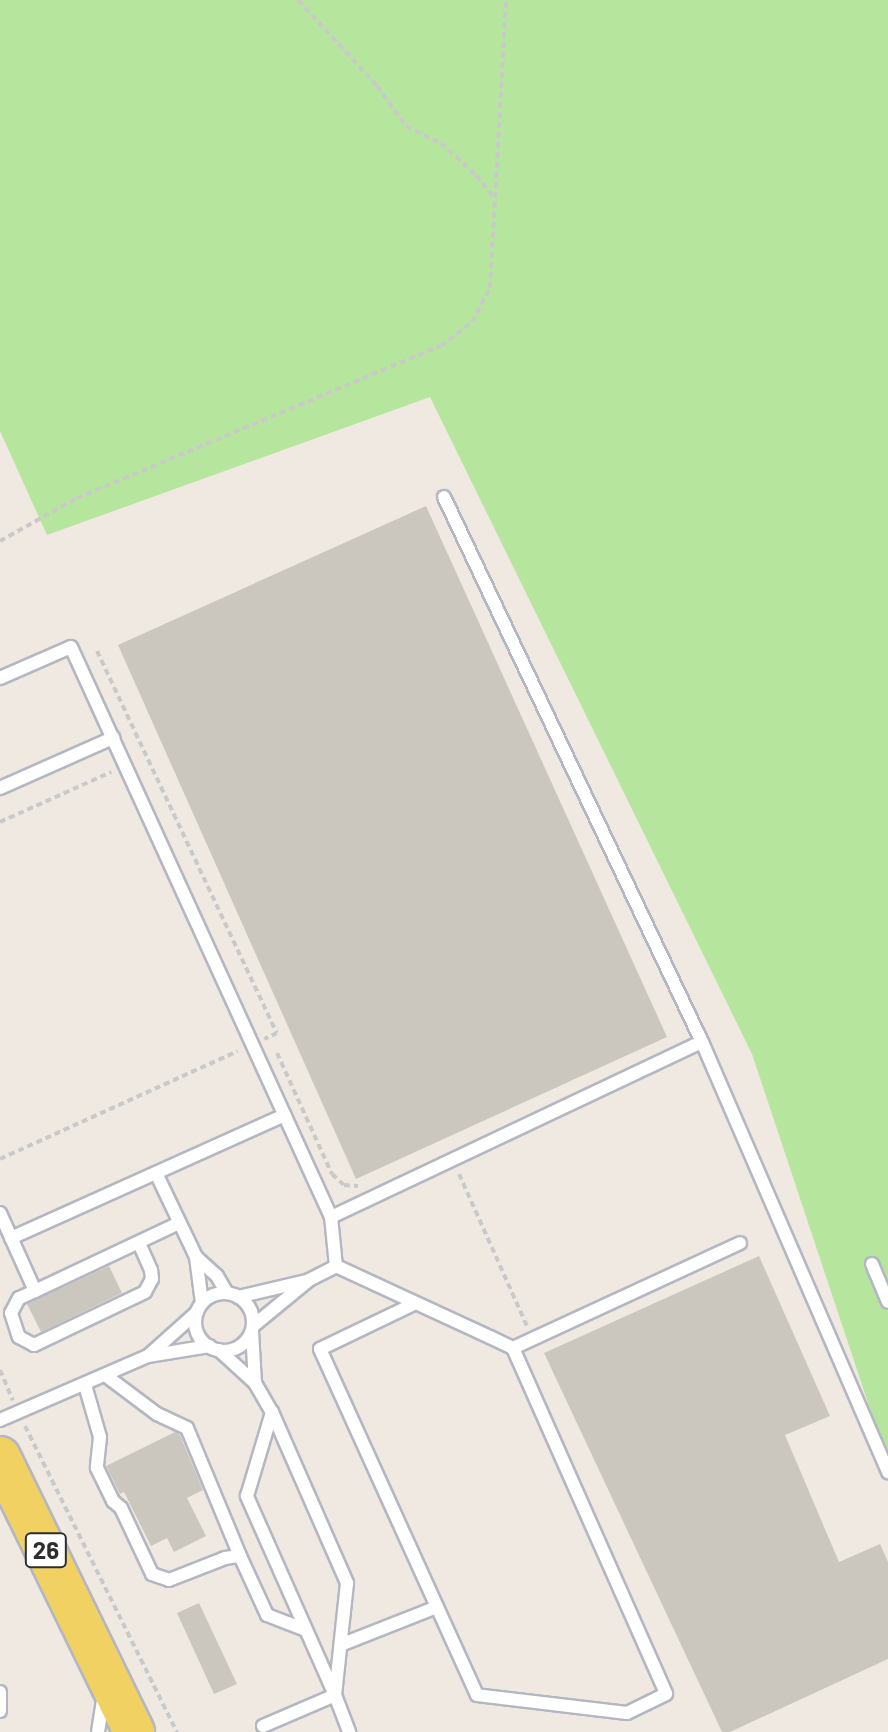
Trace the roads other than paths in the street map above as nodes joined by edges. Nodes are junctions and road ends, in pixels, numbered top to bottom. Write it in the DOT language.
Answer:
graph roads {
  1 [pos="444,497"];
  2 [pos="0,678"];
  3 [pos="113,738"];
  4 [pos="0,788"];
  5 [pos="702,1042"];
  6 [pos="285,1115"];
  7 [pos="156,1173"];
  8 [pos="0,1213"];
  9 [pos="331,1217"];
  10 [pos="179,1223"];
  11 [pos="11,1238"];
  12 [pos="139,1243"];
  13 [pos="740,1243"];
  14 [pos="196,1257"];
  15 [pos="872,1264"];
  16 [pos="336,1266"];
  17 [pos="309,1280"];
  18 [pos="35,1291"];
  19 [pos="233,1295"];
  20 [pos="888,1302"];
  21 [pos="416,1303"];
  22 [pos="200,1308"];
  23 [pos="252,1328"];
  24 [pos="214,1348"];
  25 [pos="513,1348"];
  26 [pos="148,1356"];
  27 [pos="105,1375"];
  28 [pos="255,1383"];
  29 [pos="85,1385"];
  30 [pos="272,1412"];
  31 [pos="0,1420"];
  32 [pos="0,1457"];
  33 [pos="888,1472"];
  34 [pos="240,1556"];
  35 [pos="437,1607"];
  36 [pos="306,1630"];
  37 [pos="343,1644"];
  38 [pos="108,1675"];
  39 [pos="0,1692"];
  40 [pos="335,1695"];
  41 [pos="0,1711"];
  42 [pos="263,1726"];
  43 [pos="98,1732"];
  44 [pos="134,1732"];
  45 [pos="349,1732"];
  1 -- 5 [label="lane"];
  2 -- 3 [label="lane"];
  3 -- 4 [label="lane"];
  3 -- 6 [label="lane"];
  5 -- 9 [label="lane"];
  5 -- 33 [label="lane"];
  6 -- 7 [label="lane"];
  6 -- 9 [label="lane"];
  7 -- 10 [label="lane"];
  7 -- 11 [label="lane"];
  8 -- 11 [label="lane"];
  9 -- 16 [label="lane"];
  10 -- 12 [label="lane"];
  10 -- 14 [label="lane"];
  11 -- 18 [label="lane"];
  12 -- 18 [label="lane"];
  12 -- 18 [label="lane"];
  13 -- 25 [label="lane"];
  14 -- 19 [label="lane"];
  14 -- 22 [label="lane"];
  15 -- 20 [label="lane"];
  16 -- 17 [label="lane"];
  16 -- 21 [label="lane"];
  17 -- 19 [label="lane"];
  17 -- 23 [label="lane"];
  19 -- 22 [label="lane"];
  19 -- 23 [label="lane"];
  21 -- 25 [label="lane"];
  21 -- 35 [label="lane"];
  22 -- 24 [label="lane"];
  22 -- 26 [label="lane"];
  23 -- 24 [label="lane"];
  23 -- 28 [label="lane"];
  24 -- 26 [label="lane"];
  24 -- 28 [label="lane"];
  25 -- 35 [label="lane"];
  26 -- 27 [label="lane"];
  27 -- 29 [label="lane"];
  27 -- 34 [label="lane"];
  28 -- 30 [label="lane"];
  29 -- 31 [label="lane"];
  29 -- 34 [label="lane"];
  30 -- 36 [label="lane"];
  30 -- 37 [label="lane"];
  32 -- 38 [label="main road, 26"];
  34 -- 36 [label="lane"];
  35 -- 37 [label="lane"];
  36 -- 40 [label="lane"];
  37 -- 40 [label="lane"];
  38 -- 43 [label="lane"];
  38 -- 44 [label="main road, 26"];
  39 -- 41 [label="lane"];
  40 -- 42 [label="lane"];
  40 -- 45 [label="lane"];
}
